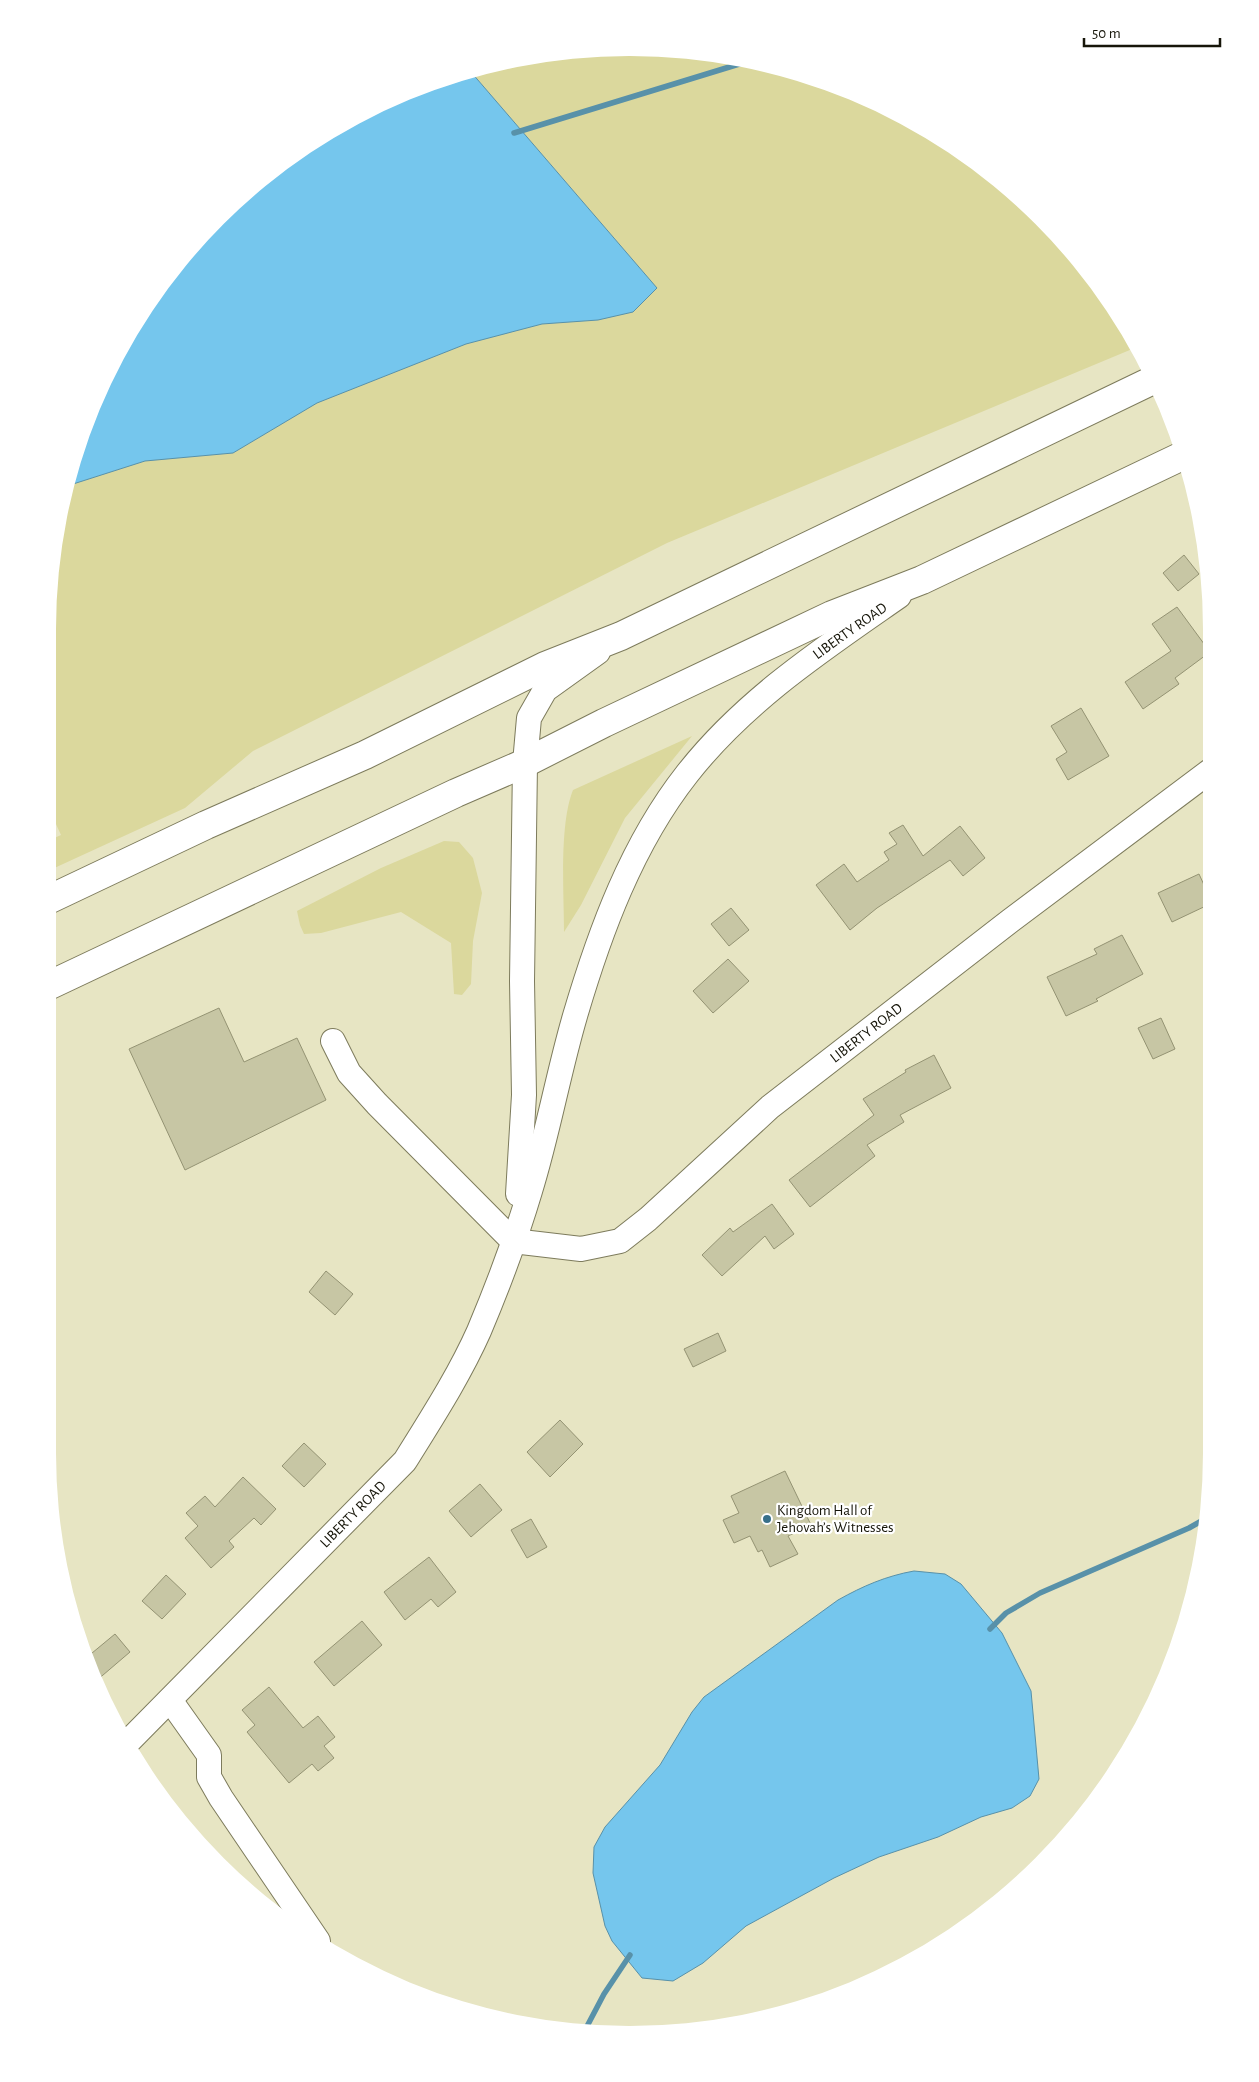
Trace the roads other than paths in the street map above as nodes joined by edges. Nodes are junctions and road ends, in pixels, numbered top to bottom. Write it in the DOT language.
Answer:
graph roads {
  1 [pos="1147,383"];
  2 [pos="1176,459"];
  3 [pos="922,580"];
  4 [pos="622,636"];
  5 [pos="525,763"];
  6 [pos="1203,776"];
  7 [pos="56,896"];
  8 [pos="56,981"];
  9 [pos="333,1042"];
  10 [pos="514,1240"];
  11 [pos="170,1700"];
  12 [pos="132,1738"];
  13 [pos="309,1927"];
  1 -- 4 [label="highway"];
  2 -- 3 [label="highway"];
  3 -- 5 [label="highway"];
  3 -- 10 [label="street, LIBERTY ROAD"];
  4 -- 5 [label="street, LIBERTY ROAD"];
  4 -- 7 [label="highway"];
  5 -- 8 [label="highway"];
  5 -- 10 [label="street, LIBERTY ROAD"];
  6 -- 10 [label="street, LIBERTY ROAD"];
  9 -- 10 [label="street"];
  10 -- 11 [label="street, LIBERTY ROAD"];
  11 -- 12 [label="street, LIBERTY ROAD"];
  11 -- 13 [label="street"];
}
